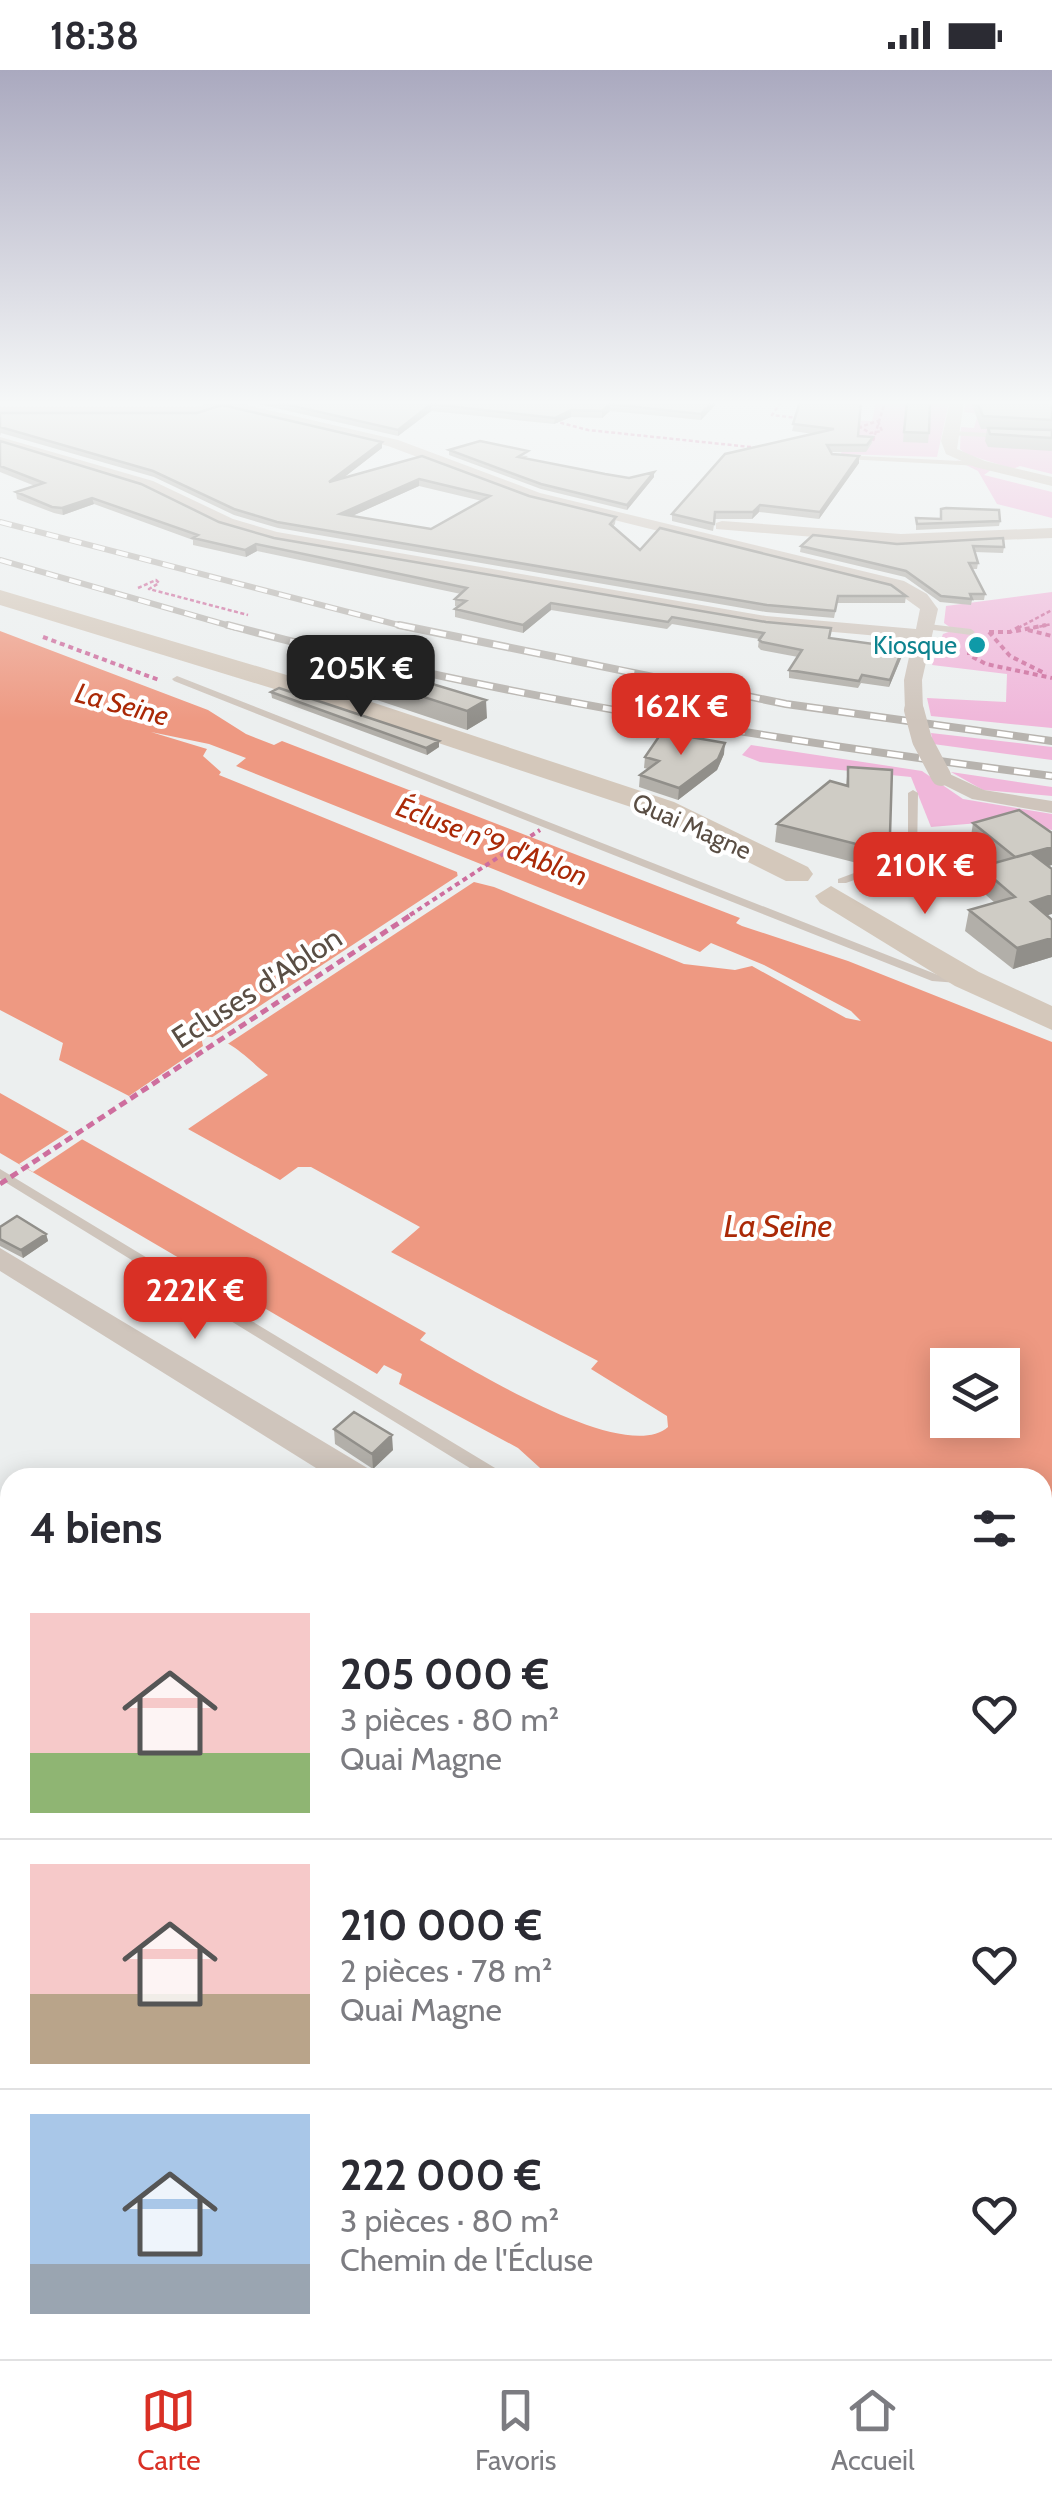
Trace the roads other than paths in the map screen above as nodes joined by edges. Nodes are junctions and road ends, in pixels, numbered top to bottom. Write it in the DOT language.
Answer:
graph roads {
  1 [pos="200,509"];
  2 [pos="593,509"];
  3 [pos="641,520"];
  4 [pos="1052,533"];
  5 [pos="0,597"];
  6 [pos="926,631"];
  7 [pos="966,632"];
  8 [pos="170,679"];
  9 [pos="914,794"];
  10 [pos="1052,807"];
  11 [pos="836,888"];
  12 [pos="967,978"];
  13 [pos="1052,1018"];
  14 [pos="0,1173"];
  15 [pos="0,1258"];
  16 [pos="342,1468"];
  17 [pos="483,1468"];
  1 -- 6 [label="street"];
  2 -- 3 [label="street"];
  3 -- 4 [label="street"];
  3 -- 6 [label="street"];
  5 -- 11 [label="main road, Quai Magne"];
  6 -- 7 [label="lane"];
  6 -- 10 [label="street, bridge"];
  8 -- 12 [label="lane"];
  9 -- 11 [label="lane"];
  11 -- 12 [label="main road"];
  12 -- 13 [label="main road"];
  14 -- 17 [label="lane"];
  15 -- 16 [label="street"];
}
